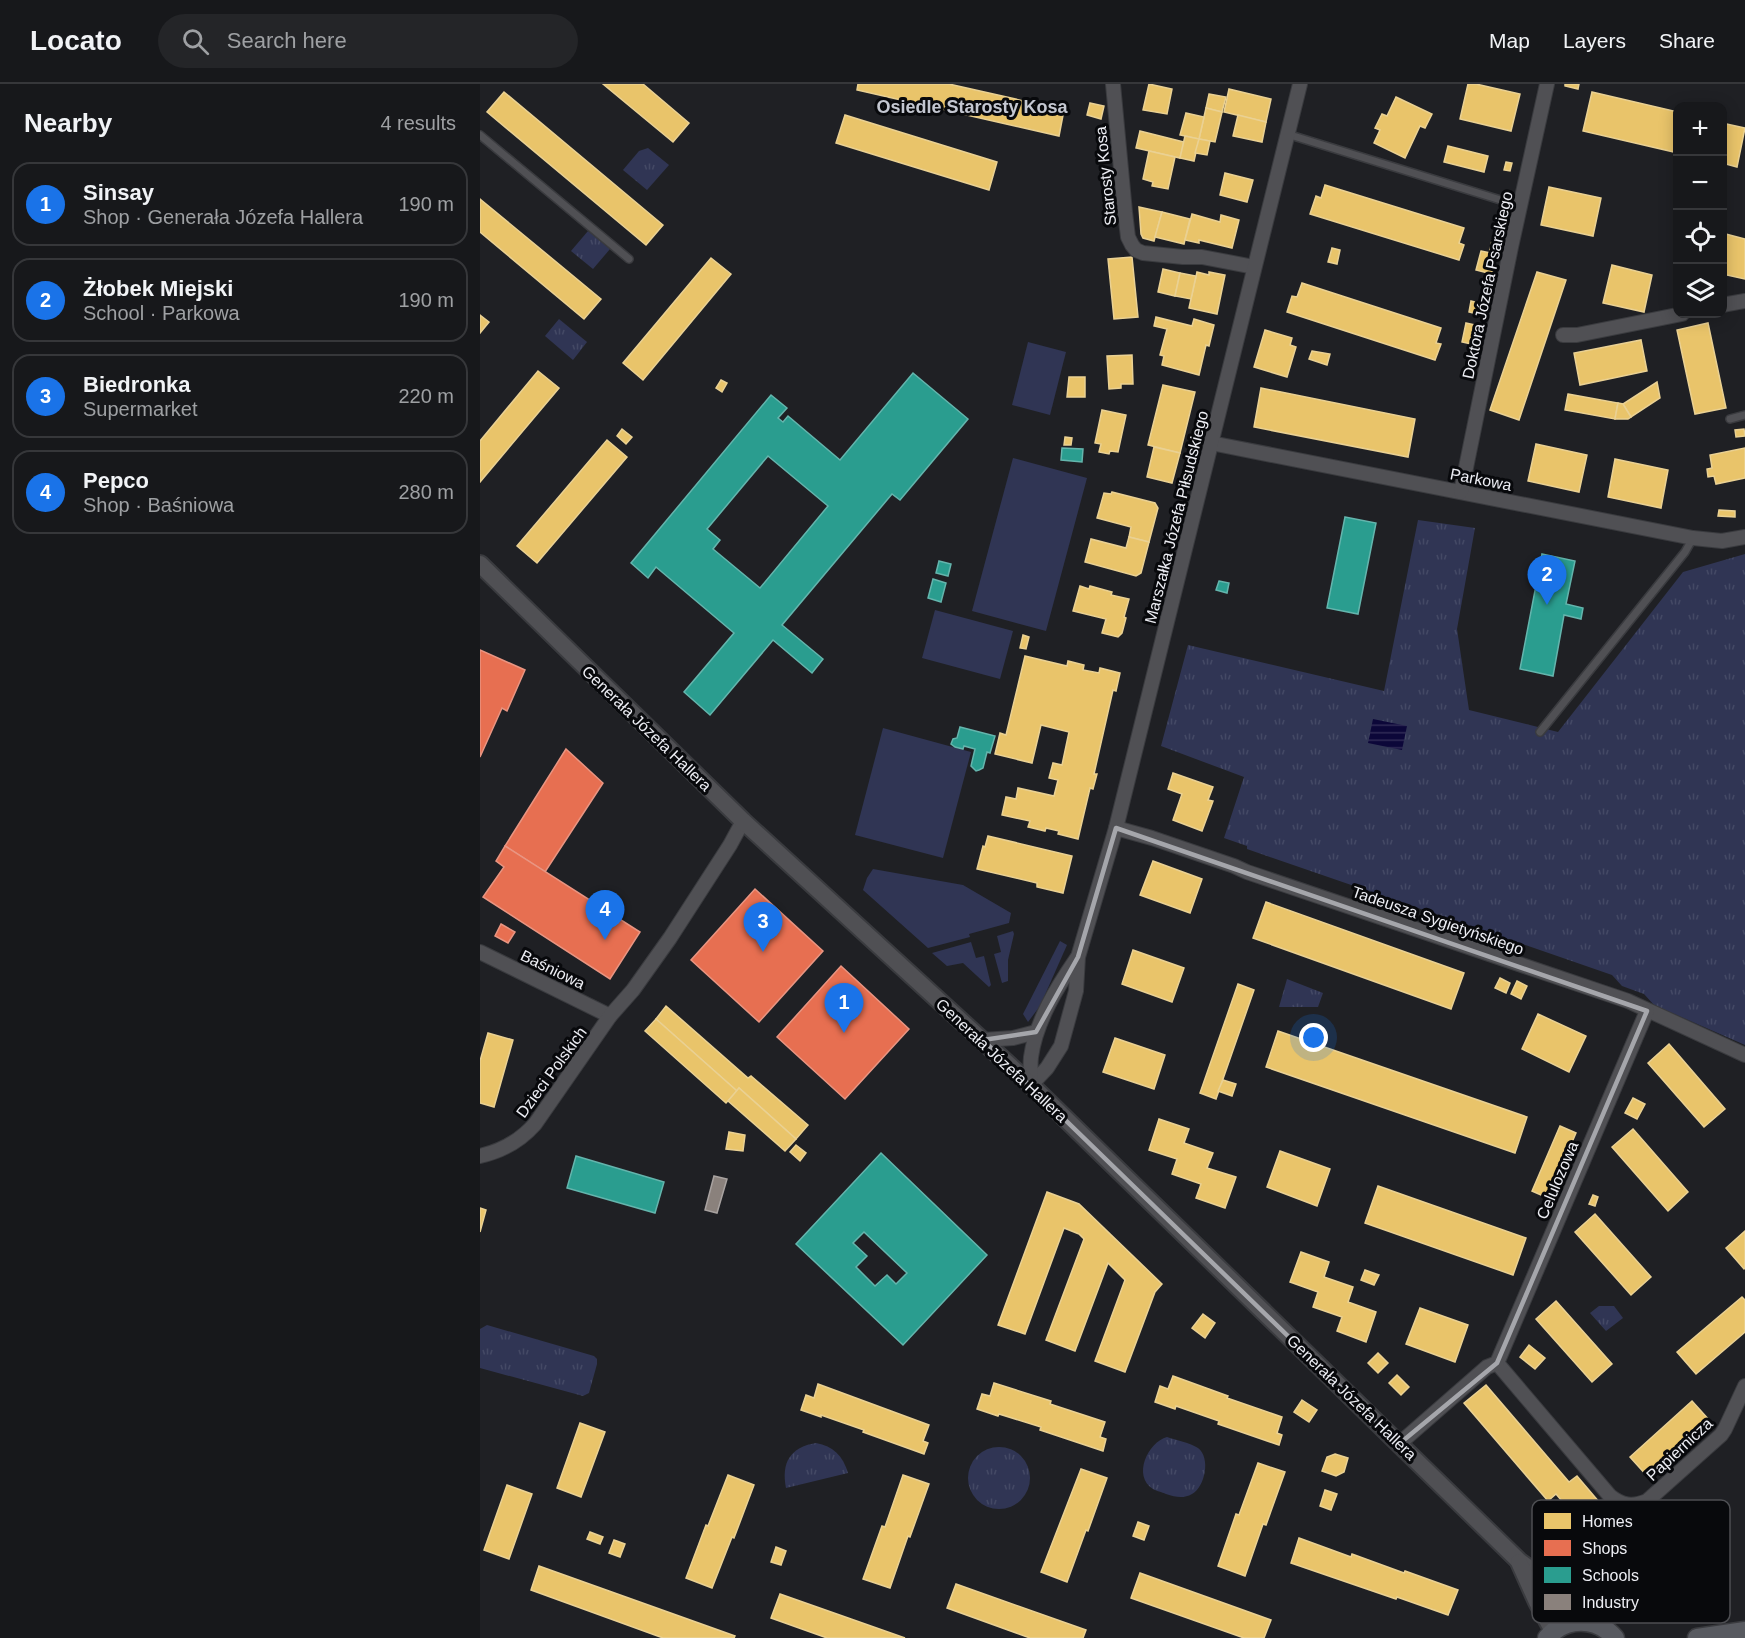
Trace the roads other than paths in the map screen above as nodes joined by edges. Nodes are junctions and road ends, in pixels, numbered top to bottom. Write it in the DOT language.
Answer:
graph roads {
  1 [pos="1113,84"];
  2 [pos="1300,84"];
  3 [pos="1547,84"];
  4 [pos="480,135"];
  5 [pos="1287,135"];
  6 [pos="1520,206"];
  7 [pos="629,259"];
  8 [pos="1254,267"];
  9 [pos="1745,301"];
  10 [pos="1727,304"];
  11 [pos="1673,316"];
  12 [pos="1563,335"];
  13 [pos="1745,416"];
  14 [pos="1730,419"];
  15 [pos="1211,443"];
  16 [pos="1461,492"];
  17 [pos="1745,537"];
  18 [pos="1693,538"];
  19 [pos="480,564"];
  20 [pos="1540,732"];
  21 [pos="743,821"];
  22 [pos="1116,828"];
  23 [pos="480,952"];
  24 [pos="1078,957"];
  25 [pos="1647,1011"];
  26 [pos="610,1016"];
  27 [pos="1036,1032"];
  28 [pos="983,1040"];
  29 [pos="1745,1055"];
  30 [pos="1031,1085"];
  31 [pos="480,1156"];
  32 [pos="1497,1363"];
  33 [pos="1745,1386"];
  34 [pos="1399,1444"];
  35 [pos="1615,1500"];
  36 [pos="1648,1500"];
  37 [pos="1519,1561"];
  38 [pos="1532,1570"];
  39 [pos="1532,1591"];
  40 [pos="1568,1623"];
  41 [pos="1592,1623"];
  42 [pos="1745,1631"];
  43 [pos="1550,1635"];
  44 [pos="1616,1638"];
  45 [pos="1697,1638"];
  1 -- 8 [label="street, Starosty Kosa"];
  2 -- 5 [label="street, Marszałka Józefa Piłsudskiego"];
  3 -- 6 [label="street, Doktora Józefa Psarskiego"];
  4 -- 7 [label="lane"];
  5 -- 6 [label="lane"];
  5 -- 8 [label="street, Marszałka Józefa Piłsudskiego"];
  6 -- 16 [label="street, Doktora Józefa Psarskiego"];
  8 -- 15 [label="street, Marszałka Józefa Piłsudskiego"];
  9 -- 10 [label="street"];
  11 -- 12 [label="street"];
  13 -- 14 [label="lane"];
  15 -- 16 [label="street, Parkowa"];
  15 -- 22 [label="street, Marszałka Józefa Piłsudskiego"];
  16 -- 18 [label="street, Parkowa"];
  17 -- 18 [label="street, Parkowa"];
  18 -- 20 [label="lane"];
  19 -- 21 [label="street, Generała Józefa Hallera"];
  21 -- 26 [label="street, Dzieci Polskich"];
  21 -- 28 [label="street, Generała Józefa Hallera"];
  22 -- 24 [label="street, Marszałka Józefa Piłsudskiego"];
  22 -- 25 [label="street, Tadeusza Sygietyńskiego"];
  23 -- 26 [label="street, Baśniowa"];
  24 -- 27 [label="street, Marszałka Józefa Piłsudskiego"];
  24 -- 30 [label="street, Marszałka Józefa Piłsudskiego"];
  25 -- 29 [label="street, Tadeusza Sygietyńskiego"];
  25 -- 32 [label="street, Celulozowa"];
  26 -- 31 [label="street, Dzieci Polskich"];
  27 -- 28 [label="street"];
  27 -- 30 [label="street, Marszałka Józefa Piłsudskiego"];
  28 -- 30 [label="street, Generała Józefa Hallera"];
  30 -- 34 [label="street, Generała Józefa Hallera"];
  32 -- 34 [label="street"];
  32 -- 35 [label="street, Papiernicza"];
  33 -- 36 [label="street, Papiernicza"];
  34 -- 37 [label="street, Generała Józefa Hallera"];
  37 -- 38 [label="street, Generała Józefa Hallera"];
  37 -- 39 [label="street, Generała Józefa Hallera"];
  40 -- 43 [label="main road"];
  41 -- 44 [label="main road"];
  42 -- 45 [label="main road"];
}
